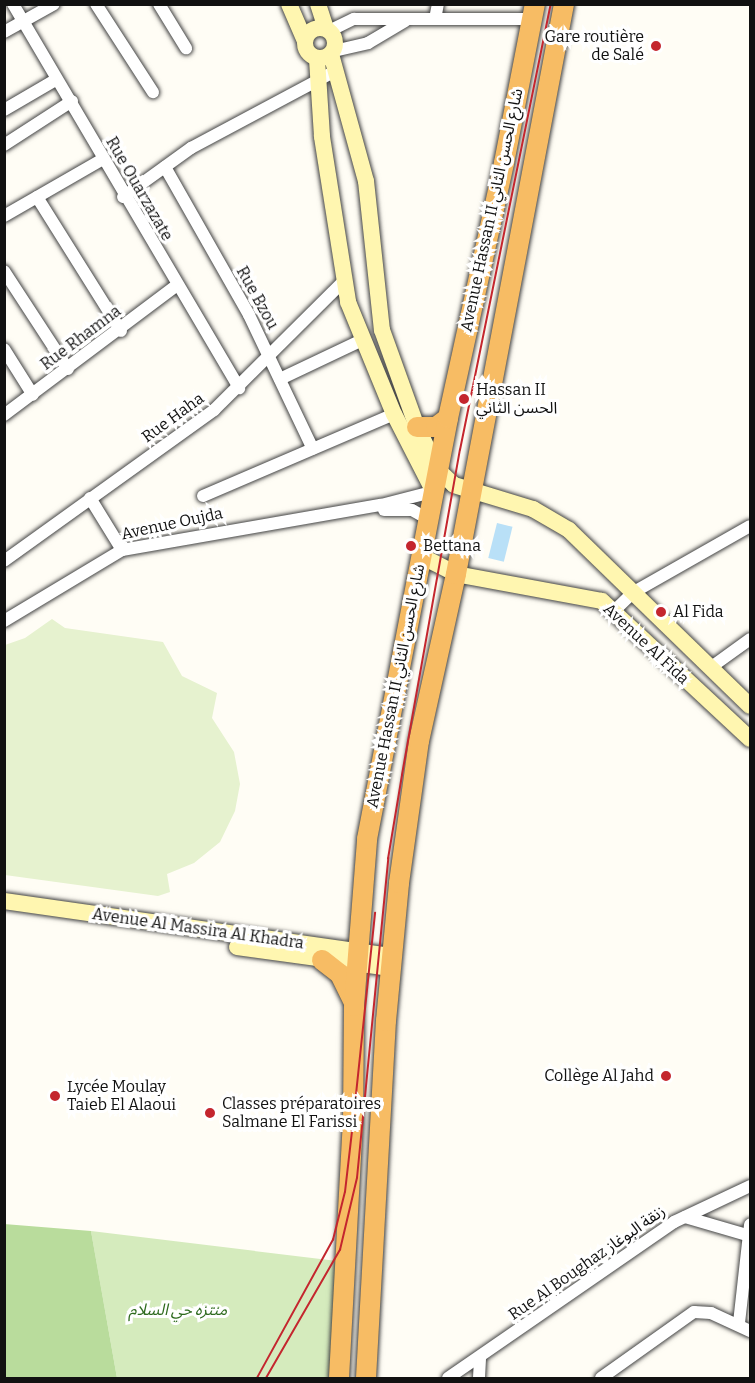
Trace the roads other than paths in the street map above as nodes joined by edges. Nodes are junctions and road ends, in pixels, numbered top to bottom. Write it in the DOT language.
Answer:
graph roads {
  1 [pos="13,4"];
  2 [pos="54,4"];
  3 [pos="96,4"];
  4 [pos="159,4"];
  5 [pos="289,4"];
  6 [pos="318,4"];
  7 [pos="384,4"];
  8 [pos="438,4"];
  9 [pos="564,4"];
  10 [pos="534,12"];
  11 [pos="435,19"];
  12 [pos="24,23"];
  13 [pos="390,23"];
  14 [pos="328,30"];
  15 [pos="4,32"];
  16 [pos="305,41"];
  17 [pos="186,48"];
  18 [pos="327,55"];
  19 [pos="335,71"];
  20 [pos="57,79"];
  21 [pos="316,82"];
  22 [pos="153,92"];
  23 [pos="72,101"];
  24 [pos="4,110"];
  25 [pos="4,145"];
  26 [pos="103,159"];
  27 [pos="165,167"];
  28 [pos="37,197"];
  29 [pos="123,197"];
  30 [pos="4,216"];
  31 [pos="4,271"];
  32 [pos="344,281"];
  33 [pos="176,286"];
  34 [pos="120,331"];
  35 [pos="362,340"];
  36 [pos="4,349"];
  37 [pos="269,358"];
  38 [pos="68,369"];
  39 [pos="280,379"];
  40 [pos="239,388"];
  41 [pos="33,395"];
  42 [pos="394,414"];
  43 [pos="4,415"];
  44 [pos="448,418"];
  45 [pos="417,426"];
  46 [pos="313,449"];
  47 [pos="438,470"];
  48 [pos="462,488"];
  49 [pos="434,492"];
  50 [pos="203,496"];
  51 [pos="90,498"];
  52 [pos="365,508"];
  53 [pos="428,519"];
  54 [pos="750,526"];
  55 [pos="122,550"];
  56 [pos="421,556"];
  57 [pos="4,561"];
  58 [pos="456,574"];
  59 [pos="634,592"];
  60 [pos="614,611"];
  61 [pos="4,621"];
  62 [pos="750,639"];
  63 [pos="710,668"];
  64 [pos="726,683"];
  65 [pos="707,702"];
  66 [pos="750,706"];
  67 [pos="750,739"];
  68 [pos="4,901"];
  69 [pos="4,912"];
  70 [pos="357,959"];
  71 [pos="322,960"];
  72 [pos="392,962"];
  73 [pos="354,1006"];
  74 [pos="750,1186"];
  75 [pos="685,1216"];
  76 [pos="750,1225"];
  77 [pos="750,1236"];
  78 [pos="739,1323"];
  79 [pos="750,1331"];
  80 [pos="480,1357"];
  81 [pos="339,1378"];
  82 [pos="366,1378"];
  83 [pos="448,1378"];
  84 [pos="478,1378"];
  85 [pos="601,1378"];
  1 -- 12 [label="street, Rue Ouarzazate"];
  2 -- 12 [label="street"];
  3 -- 22 [label="street"];
  4 -- 17 [label="street"];
  5 -- 16 [label="main road"];
  6 -- 14 [label="main road"];
  7 -- 13 [label="street"];
  8 -- 11 [label="street"];
  9 -- 48 [label="highway, Avenue Hassan II شارع الحسن الثاني"];
  10 -- 11 [label="street"];
  10 -- 44 [label="highway, Avenue Hassan II شارع الحسن الثاني"];
  11 -- 13 [label="street"];
  12 -- 15 [label="street"];
  12 -- 20 [label="street, Rue Ouarzazate"];
  13 -- 14 [label="street"];
  13 -- 18 [label="street"];
  14 -- 16 [label="main road"];
  14 -- 18 [label="main road"];
  16 -- 18 [label="main road"];
  18 -- 19 [label="main road"];
  18 -- 21 [label="main road"];
  19 -- 21 [label="street"];
  19 -- 45 [label="main road"];
  20 -- 23 [label="street, Rue Ouarzazate"];
  20 -- 24 [label="street"];
  21 -- 27 [label="street"];
  21 -- 32 [label="main road"];
  23 -- 25 [label="street"];
  23 -- 26 [label="street, Rue Ouarzazate"];
  26 -- 28 [label="street"];
  26 -- 29 [label="street, Rue Ouarzazate"];
  27 -- 29 [label="street"];
  27 -- 37 [label="street, Rue Bzou"];
  28 -- 30 [label="street"];
  28 -- 34 [label="street"];
  29 -- 33 [label="street, Rue Ouarzazate"];
  31 -- 38 [label="street"];
  32 -- 35 [label="main road"];
  32 -- 37 [label="street, Rue Haha"];
  33 -- 34 [label="street, Rue Rhamna"];
  33 -- 40 [label="street, Rue Ouarzazate"];
  34 -- 38 [label="street, Rue Rhamna"];
  35 -- 39 [label="street"];
  35 -- 42 [label="main road"];
  36 -- 41 [label="street"];
  37 -- 39 [label="street, Rue Bzou"];
  37 -- 40 [label="street, Rue Haha"];
  38 -- 41 [label="street, Rue Rhamna"];
  39 -- 46 [label="street, Rue Bzou"];
  40 -- 51 [label="street, Rue Haha"];
  41 -- 43 [label="street, Rue Rhamna"];
  42 -- 46 [label="street"];
  42 -- 49 [label="main road"];
  44 -- 45 [label="highway"];
  44 -- 47 [label="highway, Avenue Hassan II شارع الحسن الثاني"];
  45 -- 47 [label="main road"];
  46 -- 50 [label="street"];
  47 -- 48 [label="main road"];
  47 -- 49 [label="highway, Avenue Hassan II شارع الحسن الثاني"];
  48 -- 49 [label="street, Avenue Oujda"];
  48 -- 58 [label="highway, Avenue Hassan II شارع الحسن الثاني"];
  48 -- 59 [label="main road, Avenue Al Fida"];
  49 -- 52 [label="street, Avenue Oujda"];
  49 -- 53 [label="highway, Avenue Hassan II شارع الحسن الثاني"];
  51 -- 55 [label="street"];
  51 -- 57 [label="street, Rue Haha"];
  52 -- 53 [label="street, Avenue Oujda"];
  52 -- 55 [label="street, Avenue Oujda"];
  53 -- 56 [label="highway, Avenue Hassan II شارع الحسن الثاني"];
  54 -- 59 [label="street"];
  55 -- 61 [label="street, Avenue Oujda"];
  56 -- 58 [label="main road, Avenue Al Fida"];
  56 -- 70 [label="highway, Avenue Hassan II شارع الحسن الثاني"];
  58 -- 60 [label="main road, Avenue Al Fida"];
  58 -- 72 [label="highway, Avenue Hassan II شارع الحسن الثاني"];
  59 -- 60 [label="street"];
  59 -- 63 [label="main road, Avenue Al Fida"];
  60 -- 65 [label="main road, Avenue Al Fida"];
  62 -- 63 [label="street"];
  63 -- 64 [label="main road, Avenue Al Fida"];
  64 -- 65 [label="main road"];
  64 -- 66 [label="main road, Avenue Al Fida"];
  65 -- 67 [label="main road, Avenue Al Fida"];
  68 -- 70 [label="main road, Avenue Al Massira Al Khadra"];
  69 -- 71 [label="main road, Avenue Al Massira Al Khadra"];
  70 -- 71 [label="main road, Avenue Al Massira Al Khadra"];
  70 -- 72 [label="main road, Avenue Al Massira Al Khadra"];
  70 -- 73 [label="highway, Avenue Hassan II شارع الحسن الثاني"];
  71 -- 73 [label="highway"];
  72 -- 82 [label="highway, Avenue Hassan II شارع الحسن الثاني"];
  73 -- 81 [label="highway, Avenue Hassan II شارع الحسن الثاني"];
  74 -- 75 [label="street, Rue Al Boughaz زنقة البوغاز"];
  75 -- 77 [label="street"];
  75 -- 80 [label="street, Rue Al Boughaz زنقة البوغاز"];
  76 -- 77 [label="street"];
  77 -- 78 [label="street"];
  78 -- 79 [label="street"];
  78 -- 85 [label="street"];
  80 -- 83 [label="street, Rue Al Boughaz زنقة البوغاز"];
  80 -- 84 [label="street"];
}
